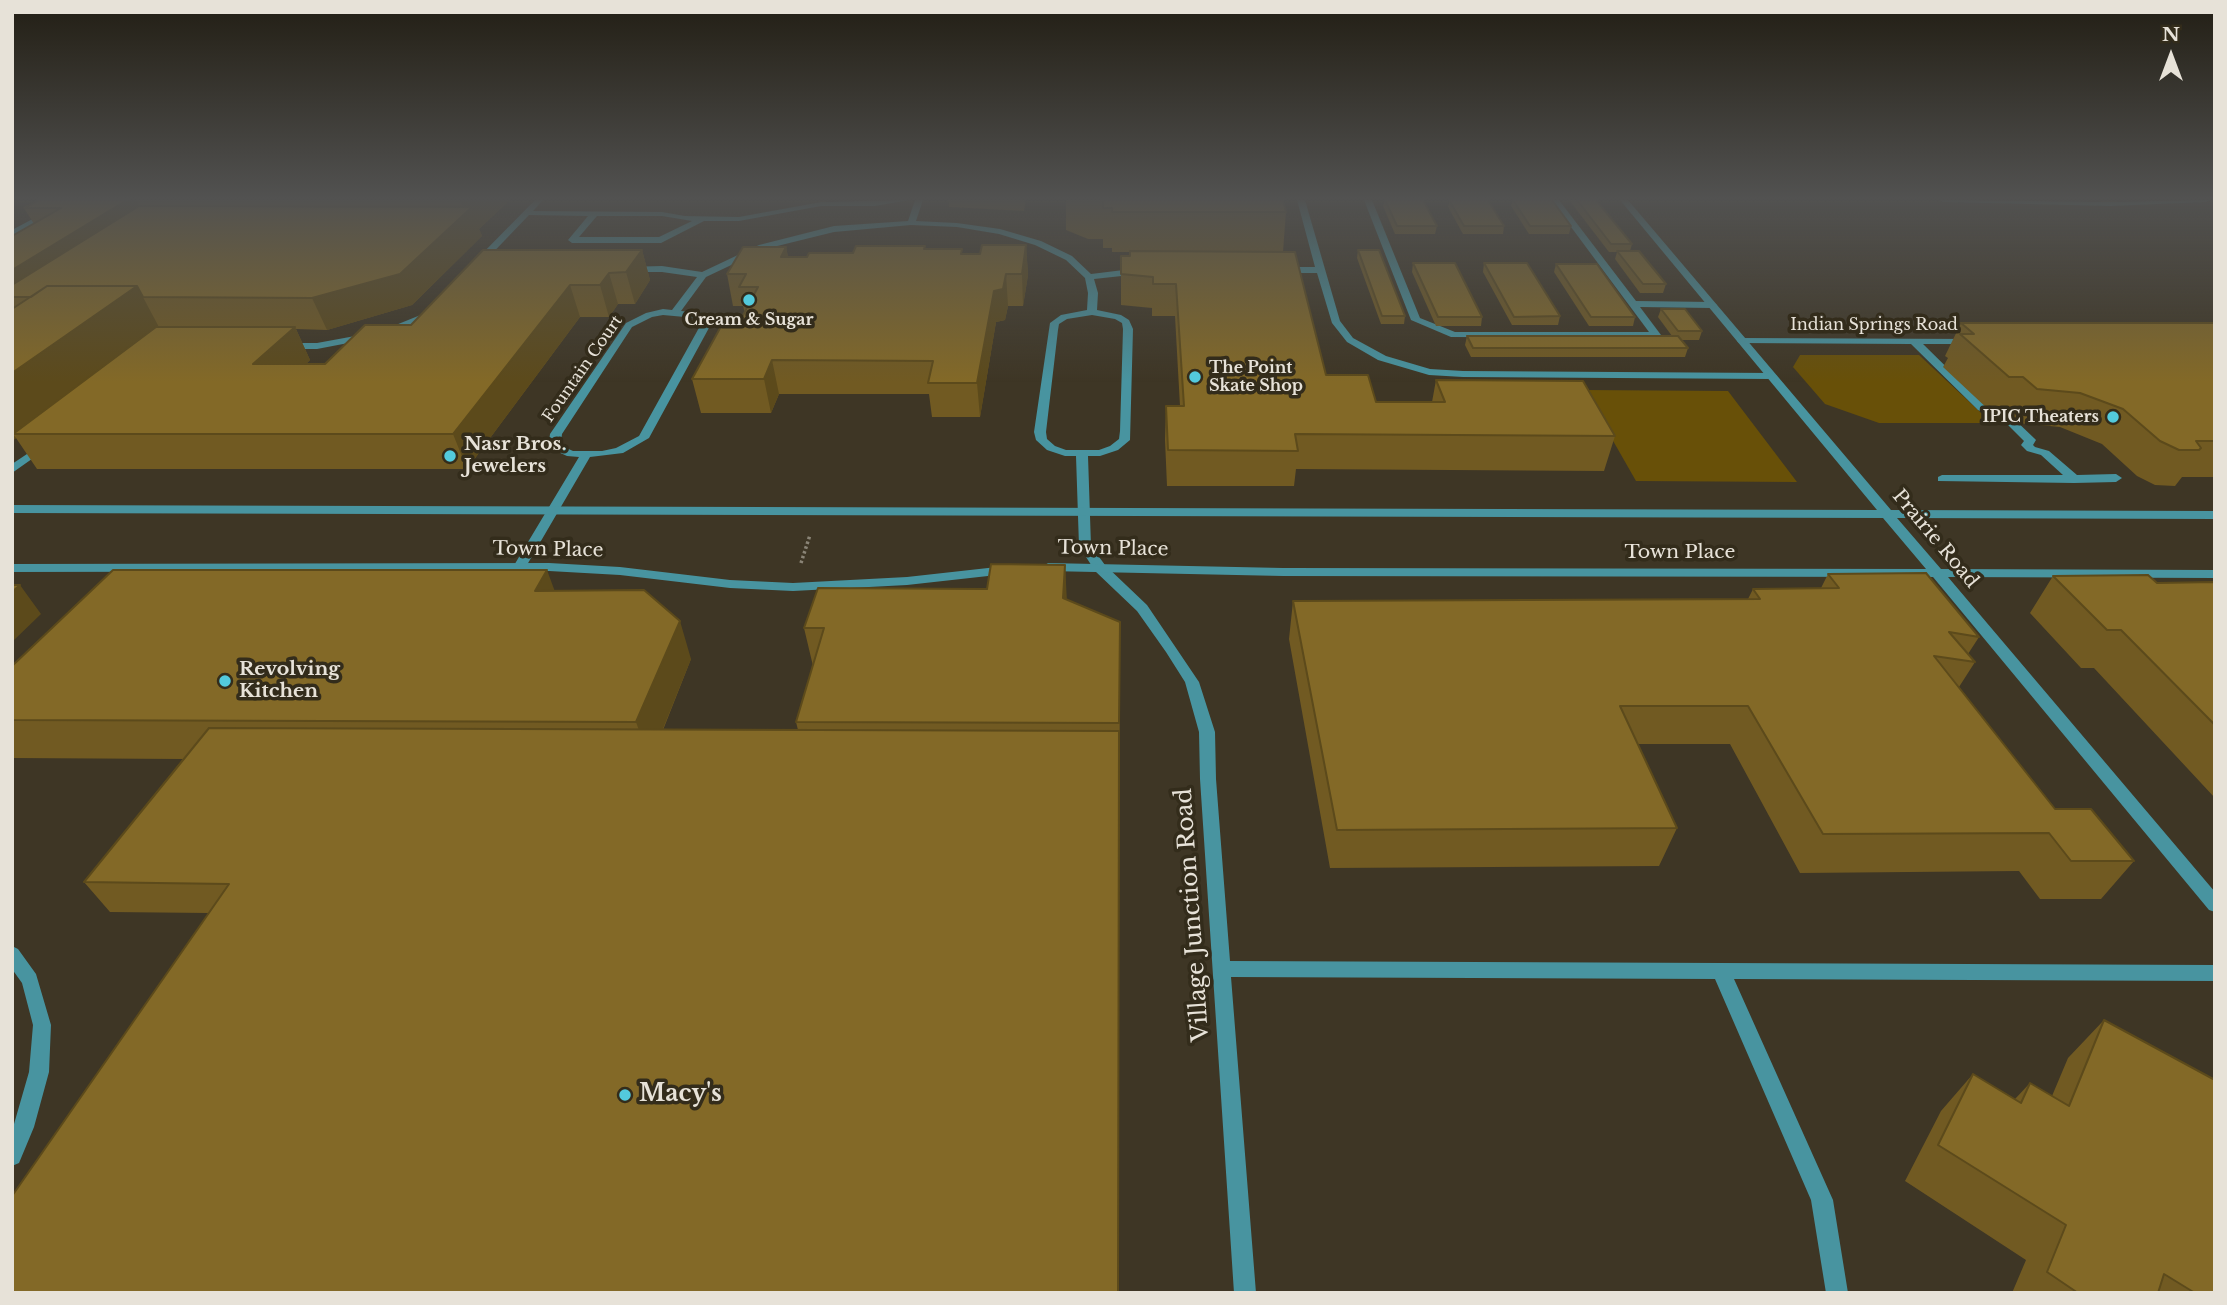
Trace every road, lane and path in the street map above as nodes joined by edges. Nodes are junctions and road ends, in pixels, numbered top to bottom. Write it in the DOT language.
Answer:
graph roads {
  1 [pos="479,261"];
  2 [pos="728,261"];
  3 [pos="1072,261"];
  4 [pos="1318,261"];
  5 [pos="1392,261"];
  6 [pos="1600,261"];
  7 [pos="1675,261"];
  8 [pos="486,268"];
  9 [pos="611,268"];
  10 [pos="1157,270"];
  11 [pos="1266,270"];
  12 [pos="1321,271"];
  13 [pos="703,275"];
  14 [pos="1089,277"];
  15 [pos="1631,304"];
  16 [pos="1712,305"];
  17 [pos="435,307"];
  18 [pos="676,311"];
  19 [pos="1092,312"];
  20 [pos="1742,341"];
  21 [pos="1914,341"];
  22 [pos="1984,341"];
  23 [pos="279,346"];
  24 [pos="1772,376"];
  25 [pos="54,437"];
  26 [pos="1082,455"];
  27 [pos="586,456"];
  28 [pos="12,470"];
  29 [pos="2116,478"];
  30 [pos="1942,479"];
  31 [pos="2074,479"];
  32 [pos="12,509"];
  33 [pos="553,511"];
  34 [pos="818,511"];
  35 [pos="1084,513"];
  36 [pos="1889,513"];
  37 [pos="2215,514"];
  38 [pos="519,567"];
  39 [pos="12,568"];
  40 [pos="1038,568"];
  41 [pos="1100,568"];
  42 [pos="1014,569"];
  43 [pos="1939,573"];
  44 [pos="2215,574"];
  45 [pos="793,587"];
  46 [pos="2215,905"];
  47 [pos="12,954"];
  48 [pos="1221,969"];
  49 [pos="1721,971"];
  50 [pos="2215,973"];
  51 [pos="12,1156"];
  52 [pos="1245,1293"];
  53 [pos="1837,1293"];
  1 -- 8 [label="street"];
  2 -- 13 [label="street"];
  3 -- 14 [label="street"];
  4 -- 12 [label="street"];
  5 -- 15 [label="street"];
  6 -- 15 [label="street"];
  7 -- 16 [label="street, Prairie Road"];
  9 -- 13 [label="street"];
  10 -- 14 [label="street"];
  11 -- 12 [label="street"];
  12 -- 24 [label="street"];
  13 -- 18 [label="street"];
  14 -- 19 [label="street"];
  15 -- 16 [label="street"];
  16 -- 20 [label="street, Prairie Road"];
  17 -- 23 [label="street"];
  18 -- 27 [label="street, Fountain Court"];
  18 -- 27 [label="street"];
  19 -- 26 [label="street"];
  19 -- 26 [label="street"];
  20 -- 21 [label="street, Indian Springs Road"];
  20 -- 24 [label="street, Prairie Road"];
  21 -- 22 [label="street, Indian Springs Road"];
  21 -- 31 [label="street"];
  24 -- 36 [label="street, Prairie Road"];
  25 -- 28 [label="street"];
  26 -- 35 [label="street"];
  27 -- 33 [label="street"];
  29 -- 31 [label="street"];
  30 -- 31 [label="street"];
  32 -- 33 [label="street, Town Place"];
  33 -- 34 [label="street, Town Place"];
  33 -- 38 [label="street"];
  34 -- 35 [label="street, Town Place"];
  34 -- 45 [label="path"];
  35 -- 36 [label="street, Town Place"];
  35 -- 41 [label="street, Village Junction Road"];
  36 -- 37 [label="street, Town Place"];
  36 -- 43 [label="street, Prairie Road"];
  38 -- 39 [label="street, Town Place"];
  38 -- 45 [label="street, Town Place"];
  40 -- 41 [label="street, Town Place"];
  41 -- 43 [label="street, Town Place"];
  41 -- 48 [label="street, Village Junction Road"];
  42 -- 45 [label="street, Town Place"];
  43 -- 44 [label="street, Town Place"];
  43 -- 46 [label="street, Prairie Road"];
  47 -- 51 [label="street"];
  48 -- 49 [label="street"];
  48 -- 52 [label="street, Village Junction Road"];
  49 -- 50 [label="street"];
  49 -- 53 [label="street"];
}
